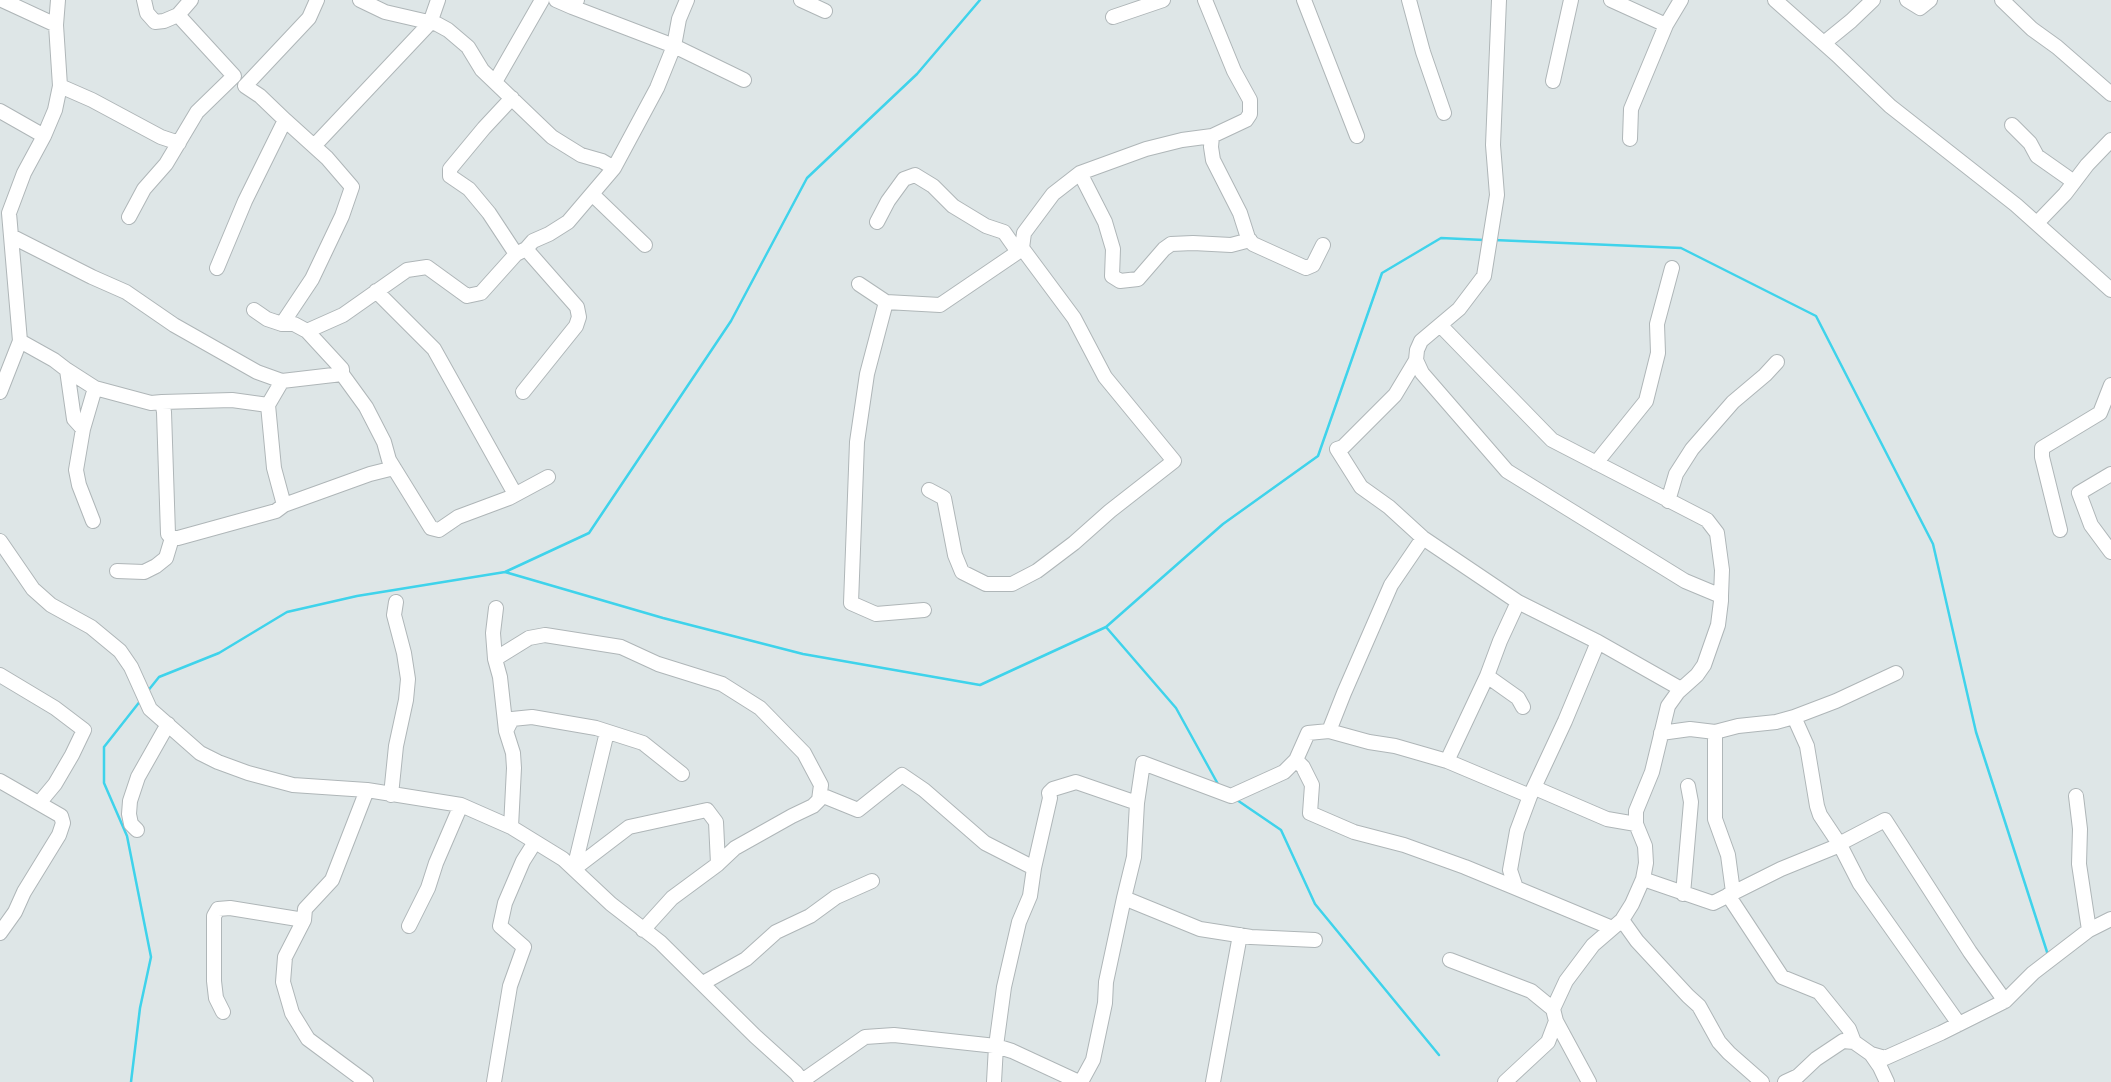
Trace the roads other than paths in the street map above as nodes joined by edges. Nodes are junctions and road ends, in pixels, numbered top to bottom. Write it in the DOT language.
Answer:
graph roads {
  1 [pos="2,0"];
  2 [pos="58,0"];
  3 [pos="144,0"];
  4 [pos="191,0"];
  5 [pos="317,0"];
  6 [pos="360,0"];
  7 [pos="438,0"];
  8 [pos="542,0"];
  9 [pos="556,0"];
  10 [pos="687,0"];
  11 [pos="801,0"];
  12 [pos="1163,0"];
  13 [pos="1205,0"];
  14 [pos="1304,0"];
  15 [pos="1409,0"];
  16 [pos="1499,0"];
  17 [pos="1571,0"];
  18 [pos="1611,0"];
  19 [pos="1681,0"];
  20 [pos="1873,0"];
  21 [pos="1907,0"];
  22 [pos="1930,0"];
  23 [pos="2002,0"];
  24 [pos="1782,2"];
  25 [pos="575,4"];
  26 [pos="825,10"];
  27 [pos="178,15"];
  28 [pos="1113,17"];
  29 [pos="430,23"];
  30 [pos="1666,24"];
  31 [pos="56,25"];
  32 [pos="1824,43"];
  33 [pos="674,46"];
  34 [pos="234,76"];
  35 [pos="744,80"];
  36 [pos="1553,81"];
  37 [pos="495,82"];
  38 [pos="60,86"];
  39 [pos="245,86"];
  40 [pos="2111,94"];
  41 [pos="512,98"];
  42 [pos="0,110"];
  43 [pos="1444,114"];
  44 [pos="285,120"];
  45 [pos="2012,125"];
  46 [pos="44,136"];
  47 [pos="1212,136"];
  48 [pos="1357,136"];
  49 [pos="1630,139"];
  50 [pos="2111,140"];
  51 [pos="178,142"];
  52 [pos="314,146"];
  53 [pos="614,168"];
  54 [pos="1080,173"];
  55 [pos="2074,182"];
  56 [pos="592,194"];
  57 [pos="5,210"];
  58 [pos="128,217"];
  59 [pos="877,222"];
  60 [pos="2036,223"];
  61 [pos="11,236"];
  62 [pos="1250,240"];
  63 [pos="645,245"];
  64 [pos="1323,245"];
  65 [pos="1020,250"];
  66 [pos="521,252"];
  67 [pos="217,268"];
  68 [pos="1672,268"];
  69 [pos="859,284"];
  70 [pos="2111,290"];
  71 [pos="376,291"];
  72 [pos="886,302"];
  73 [pos="254,310"];
  74 [pos="282,324"];
  75 [pos="1441,326"];
  76 [pos="307,331"];
  77 [pos="20,341"];
  78 [pos="1416,360"];
  79 [pos="1776,362"];
  80 [pos="67,370"];
  81 [pos="342,374"];
  82 [pos="282,382"];
  83 [pos="95,388"];
  84 [pos="0,392"];
  85 [pos="523,392"];
  86 [pos="2110,392"];
  87 [pos="162,402"];
  88 [pos="268,405"];
  89 [pos="83,429"];
  90 [pos="1596,463"];
  91 [pos="394,468"];
  92 [pos="2111,474"];
  93 [pos="548,477"];
  94 [pos="929,490"];
  95 [pos="515,494"];
  96 [pos="1668,501"];
  97 [pos="284,504"];
  98 [pos="93,521"];
  99 [pos="2060,530"];
  100 [pos="172,538"];
  101 [pos="1423,538"];
  102 [pos="0,541"];
  103 [pos="2111,552"];
  104 [pos="117,571"];
  105 [pos="1721,596"];
  106 [pos="396,602"];
  107 [pos="1518,602"];
  108 [pos="496,608"];
  109 [pos="924,610"];
  110 [pos="1598,642"];
  111 [pos="495,659"];
  112 [pos="1896,673"];
  113 [pos="0,675"];
  114 [pos="1487,676"];
  115 [pos="1681,689"];
  116 [pos="1523,706"];
  117 [pos="1794,717"];
  118 [pos="168,724"];
  119 [pos="506,731"];
  120 [pos="1329,731"];
  121 [pos="607,732"];
  122 [pos="1715,732"];
  123 [pos="1661,733"];
  124 [pos="1296,760"];
  125 [pos="1447,761"];
  126 [pos="682,774"];
  127 [pos="0,781"];
  128 [pos="1688,786"];
  129 [pos="367,790"];
  130 [pos="1532,792"];
  131 [pos="391,795"];
  132 [pos="820,795"];
  133 [pos="2076,796"];
  134 [pos="40,802"];
  135 [pos="1137,803"];
  136 [pos="461,805"];
  137 [pos="1636,824"];
  138 [pos="511,827"];
  139 [pos="138,830"];
  140 [pos="535,842"];
  141 [pos="1839,844"];
  142 [pos="718,864"];
  143 [pos="1034,868"];
  144 [pos="574,869"];
  145 [pos="1643,879"];
  146 [pos="872,882"];
  147 [pos="1516,888"];
  148 [pos="1730,893"];
  149 [pos="1683,894"];
  150 [pos="1124,898"];
  151 [pos="2111,919"];
  152 [pos="304,920"];
  153 [pos="1617,924"];
  154 [pos="409,926"];
  155 [pos="643,930"];
  156 [pos="2089,930"];
  157 [pos="0,933"];
  158 [pos="1240,935"];
  159 [pos="1315,940"];
  160 [pos="1450,960"];
  161 [pos="703,983"];
  162 [pos="2005,1001"];
  163 [pos="223,1012"];
  164 [pos="1554,1015"];
  165 [pos="1959,1024"];
  166 [pos="1854,1042"];
  167 [pos="996,1046"];
  168 [pos="1871,1054"];
  169 [pos="803,1081"];
  170 [pos="366,1082"];
  171 [pos="494,1082"];
  172 [pos="994,1082"];
  173 [pos="1080,1082"];
  174 [pos="1213,1082"];
  175 [pos="1505,1082"];
  176 [pos="1589,1082"];
  177 [pos="1762,1082"];
  178 [pos="1785,1082"];
  179 [pos="1887,1082"];
  1 -- 31 [label="street"];
  2 -- 31 [label="street"];
  3 -- 27 [label="street"];
  4 -- 27 [label="street"];
  5 -- 39 [label="street"];
  6 -- 29 [label="street"];
  7 -- 29 [label="street"];
  8 -- 37 [label="street"];
  9 -- 25 [label="street"];
  10 -- 33 [label="street"];
  11 -- 26 [label="street"];
  12 -- 28 [label="street"];
  13 -- 47 [label="street"];
  14 -- 48 [label="street"];
  15 -- 43 [label="street"];
  16 -- 75 [label="street"];
  17 -- 36 [label="street"];
  18 -- 30 [label="street"];
  19 -- 30 [label="street"];
  20 -- 32 [label="street"];
  21 -- 22 [label="street"];
  23 -- 40 [label="street"];
  24 -- 32 [label="street"];
  25 -- 33 [label="street"];
  27 -- 34 [label="street"];
  29 -- 37 [label="street"];
  29 -- 52 [label="street"];
  30 -- 49 [label="street"];
  31 -- 38 [label="street"];
  32 -- 60 [label="street"];
  33 -- 35 [label="street"];
  33 -- 53 [label="street"];
  34 -- 39 [label="street"];
  34 -- 51 [label="street"];
  37 -- 41 [label="street"];
  38 -- 46 [label="street"];
  38 -- 51 [label="street"];
  39 -- 44 [label="street"];
  41 -- 53 [label="street"];
  41 -- 66 [label="street"];
  42 -- 46 [label="street"];
  44 -- 52 [label="street"];
  44 -- 67 [label="street"];
  45 -- 55 [label="street"];
  46 -- 57 [label="street"];
  47 -- 54 [label="street"];
  47 -- 62 [label="street"];
  50 -- 55 [label="street"];
  51 -- 58 [label="street"];
  52 -- 74 [label="street"];
  53 -- 56 [label="street"];
  54 -- 62 [label="street"];
  54 -- 65 [label="street"];
  55 -- 60 [label="street"];
  56 -- 63 [label="street"];
  56 -- 66 [label="street"];
  57 -- 61 [label="street"];
  59 -- 65 [label="street"];
  60 -- 70 [label="street"];
  61 -- 77 [label="street"];
  61 -- 82 [label="street"];
  62 -- 64 [label="street"];
  65 -- 72 [label="street"];
  65 -- 94 [label="street"];
  66 -- 71 [label="street"];
  66 -- 85 [label="street"];
  68 -- 90 [label="street"];
  69 -- 72 [label="street"];
  71 -- 76 [label="street"];
  71 -- 95 [label="street"];
  72 -- 109 [label="street"];
  73 -- 74 [label="street"];
  74 -- 76 [label="street"];
  75 -- 78 [label="street"];
  75 -- 90 [label="street"];
  76 -- 81 [label="street"];
  77 -- 80 [label="street"];
  77 -- 84 [label="street"];
  78 -- 101 [label="street"];
  78 -- 105 [label="street"];
  79 -- 96 [label="street"];
  80 -- 83 [label="street"];
  80 -- 89 [label="street"];
  81 -- 82 [label="street"];
  81 -- 91 [label="street"];
  82 -- 88 [label="street"];
  83 -- 87 [label="street"];
  83 -- 89 [label="street"];
  86 -- 99 [label="street"];
  87 -- 88 [label="street"];
  87 -- 100 [label="street"];
  88 -- 97 [label="street"];
  89 -- 98 [label="street"];
  90 -- 96 [label="street"];
  91 -- 95 [label="street"];
  91 -- 97 [label="street"];
  92 -- 103 [label="street"];
  93 -- 95 [label="street"];
  96 -- 105 [label="street"];
  97 -- 100 [label="street"];
  100 -- 104 [label="street"];
  101 -- 107 [label="street"];
  101 -- 120 [label="street"];
  102 -- 118 [label="street"];
  105 -- 115 [label="street"];
  106 -- 131 [label="street"];
  107 -- 110 [label="street"];
  107 -- 114 [label="street"];
  108 -- 111 [label="street"];
  110 -- 115 [label="street"];
  110 -- 130 [label="street"];
  111 -- 119 [label="street"];
  111 -- 132 [label="street"];
  112 -- 117 [label="street"];
  113 -- 134 [label="street"];
  114 -- 116 [label="street"];
  114 -- 125 [label="street"];
  115 -- 123 [label="street"];
  117 -- 122 [label="street"];
  117 -- 141 [label="street"];
  118 -- 129 [label="street"];
  118 -- 139 [label="street"];
  119 -- 121 [label="street"];
  119 -- 138 [label="street"];
  120 -- 124 [label="street"];
  120 -- 125 [label="street"];
  121 -- 126 [label="street"];
  121 -- 144 [label="street"];
  122 -- 123 [label="street"];
  122 -- 148 [label="street"];
  123 -- 137 [label="street"];
  124 -- 135 [label="street"];
  124 -- 147 [label="street"];
  125 -- 130 [label="street"];
  127 -- 134 [label="street"];
  128 -- 149 [label="street"];
  129 -- 131 [label="street"];
  129 -- 152 [label="street"];
  130 -- 137 [label="street"];
  130 -- 147 [label="street"];
  131 -- 136 [label="street"];
  132 -- 142 [label="street"];
  132 -- 143 [label="street"];
  133 -- 156 [label="street"];
  134 -- 157 [label="street"];
  135 -- 143 [label="street"];
  135 -- 150 [label="street"];
  136 -- 138 [label="street"];
  136 -- 154 [label="street"];
  137 -- 145 [label="street"];
  138 -- 140 [label="street"];
  140 -- 144 [label="street"];
  140 -- 171 [label="street"];
  141 -- 148 [label="street"];
  141 -- 162 [label="street"];
  141 -- 165 [label="street"];
  142 -- 144 [label="street"];
  142 -- 155 [label="street"];
  143 -- 167 [label="street"];
  144 -- 155 [label="street"];
  145 -- 149 [label="street"];
  145 -- 153 [label="street"];
  146 -- 161 [label="street"];
  147 -- 153 [label="street"];
  148 -- 149 [label="street"];
  148 -- 166 [label="street"];
  150 -- 158 [label="street"];
  150 -- 173 [label="street"];
  151 -- 156 [label="street"];
  152 -- 163 [label="street"];
  152 -- 170 [label="street"];
  153 -- 164 [label="street"];
  153 -- 177 [label="street"];
  155 -- 161 [label="street"];
  156 -- 162 [label="street"];
  158 -- 159 [label="street"];
  158 -- 174 [label="street"];
  160 -- 164 [label="street"];
  161 -- 169 [label="street"];
  162 -- 165 [label="street"];
  164 -- 175 [label="street"];
  164 -- 176 [label="street"];
  165 -- 168 [label="street"];
  166 -- 168 [label="street"];
  166 -- 178 [label="street"];
  167 -- 169 [label="street"];
  167 -- 172 [label="street"];
  167 -- 173 [label="street"];
  168 -- 179 [label="street"];
}
